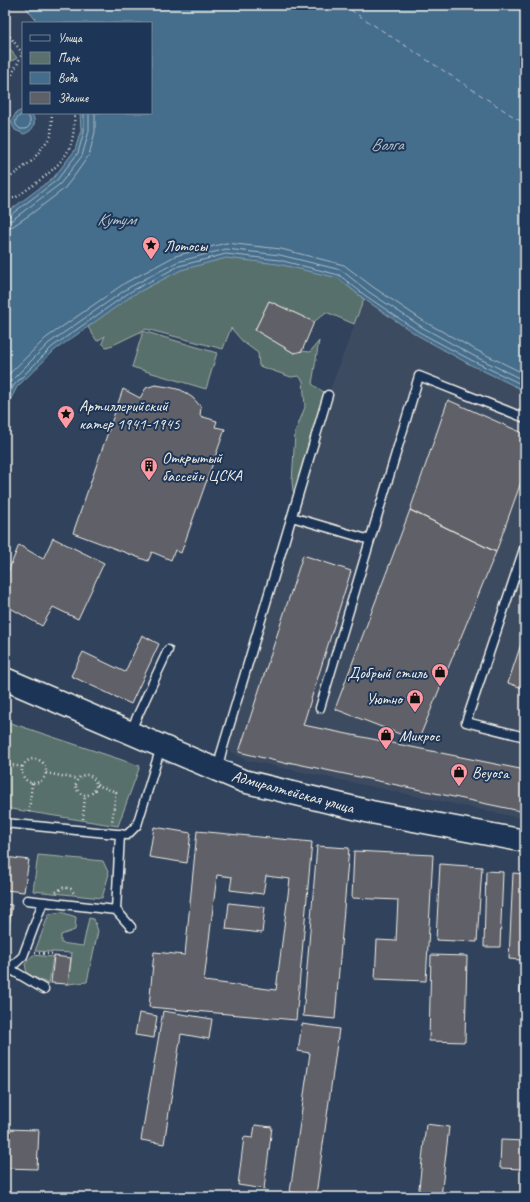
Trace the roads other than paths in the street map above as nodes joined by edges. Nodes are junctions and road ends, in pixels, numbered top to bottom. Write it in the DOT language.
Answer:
graph roads {
  1 [pos="328,395"];
  2 [pos="525,418"];
  3 [pos="292,517"];
  4 [pos="370,540"];
  5 [pos="525,546"];
  6 [pos="168,650"];
  7 [pos="5,678"];
  8 [pos="320,708"];
  9 [pos="130,733"];
  10 [pos="525,737"];
  11 [pos="162,746"];
  12 [pos="218,771"];
  13 [pos="5,823"];
  14 [pos="120,834"];
  15 [pos="525,841"];
  16 [pos="27,900"];
  17 [pos="43,902"];
  18 [pos="116,910"];
  19 [pos="131,927"];
  20 [pos="7,970"];
  21 [pos="44,989"];
  1 -- 3 [label="lane"];
  2 -- 4 [label="lane"];
  3 -- 4 [label="lane"];
  3 -- 12 [label="lane"];
  4 -- 8 [label="lane"];
  5 -- 10 [label="lane"];
  6 -- 9 [label="lane"];
  7 -- 9 [label="main road, Адмиралтейская улица"];
  9 -- 11 [label="main road, Адмиралтейская улица"];
  11 -- 12 [label="main road, Адмиралтейская улица"];
  11 -- 14 [label="lane"];
  12 -- 15 [label="main road, Адмиралтейская улица"];
  13 -- 14 [label="lane"];
  14 -- 18 [label="lane"];
  16 -- 17 [label="lane"];
  17 -- 18 [label="lane"];
  17 -- 20 [label="lane"];
  18 -- 19 [label="lane"];
  20 -- 21 [label="lane"];
}
